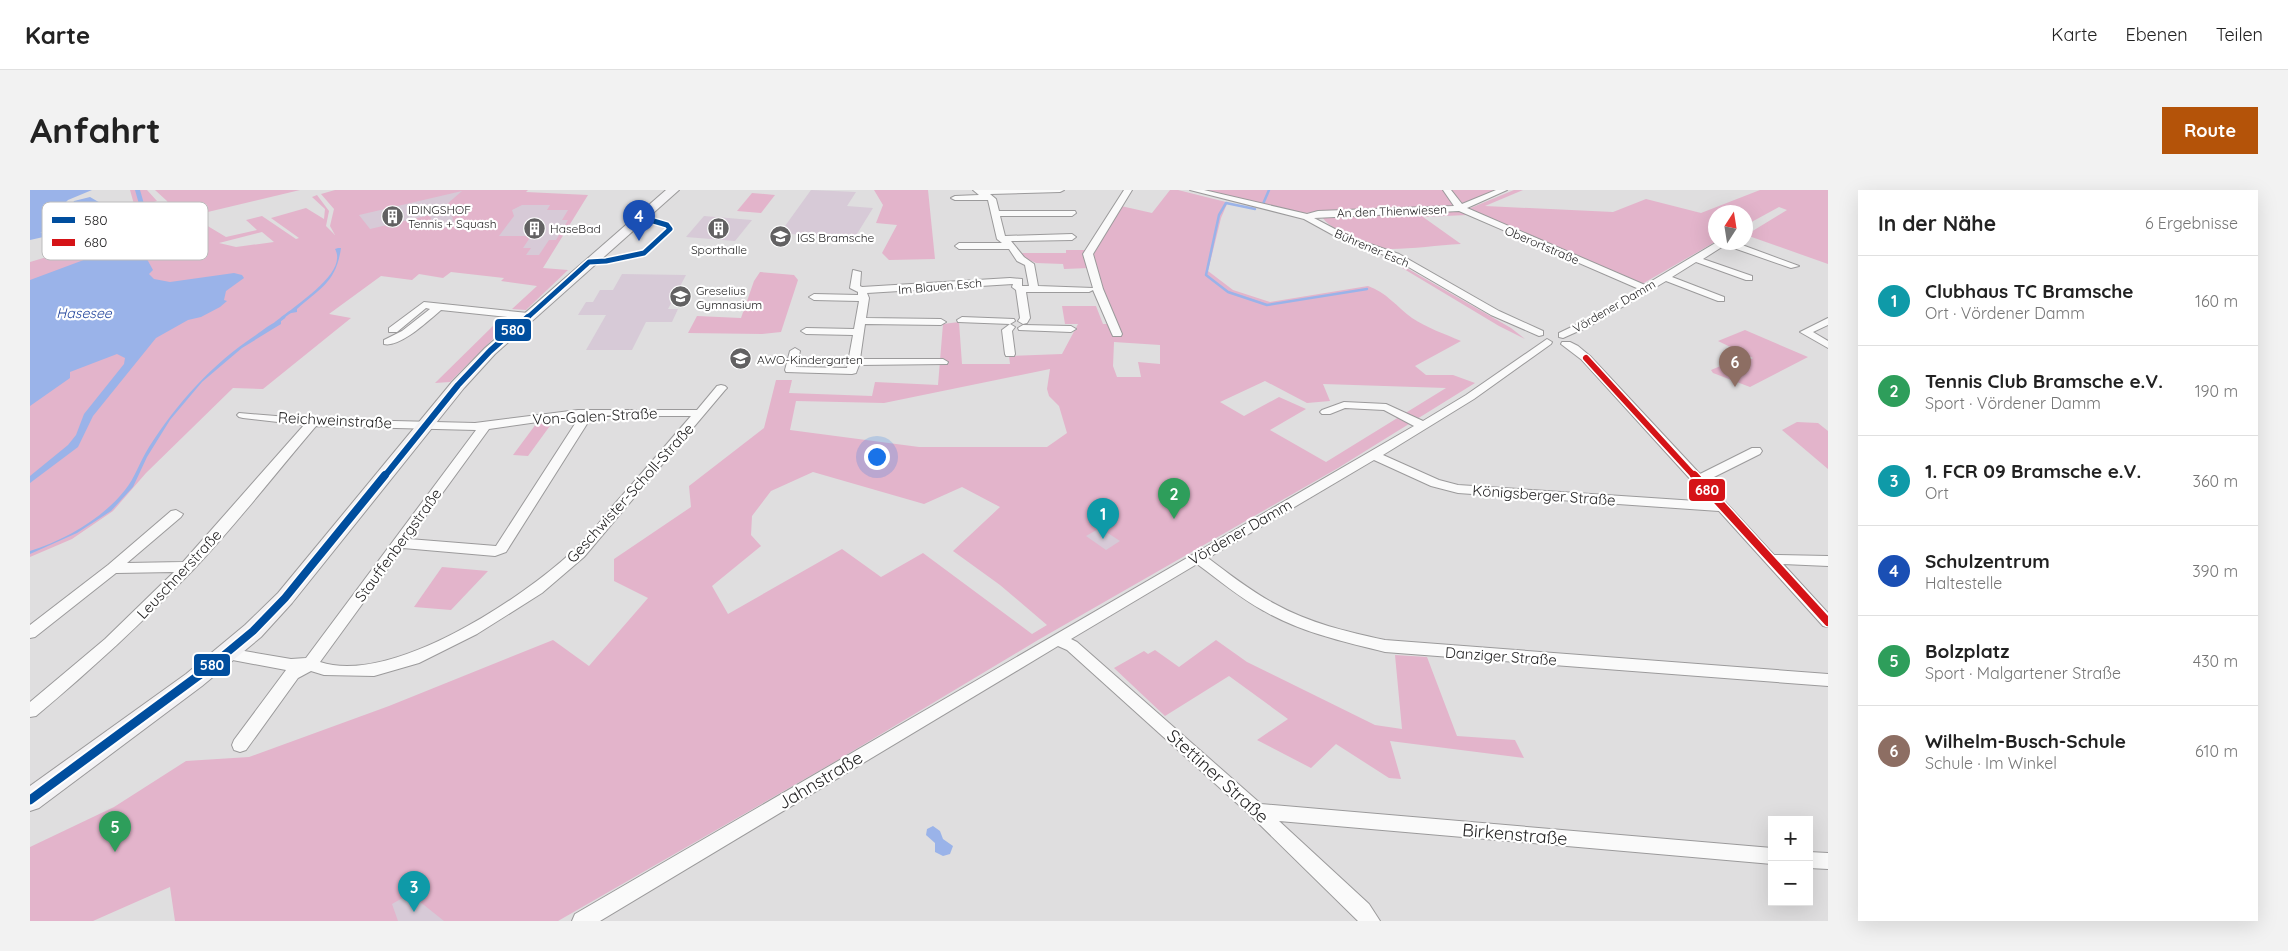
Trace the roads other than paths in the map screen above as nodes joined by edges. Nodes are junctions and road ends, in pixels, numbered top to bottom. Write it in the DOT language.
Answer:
graph roads {
  1 [pos="673,190"];
  2 [pos="1060,190"];
  3 [pos="1128,190"];
  4 [pos="1194,190"];
  5 [pos="1448,190"];
  6 [pos="1503,190"];
  7 [pos="978,191"];
  8 [pos="955,198"];
  9 [pos="988,198"];
  10 [pos="1460,208"];
  11 [pos="1072,213"];
  12 [pos="994,214"];
  13 [pos="1307,217"];
  14 [pos="1072,237"];
  15 [pos="1001,239"];
  16 [pos="959,246"];
  17 [pos="1013,246"];
  18 [pos="1710,250"];
  19 [pos="1747,250"];
  20 [pos="1695,259"];
  21 [pos="1794,266"];
  22 [pos="856,272"];
  23 [pos="1665,277"];
  24 [pos="1749,278"];
  25 [pos="1033,284"];
  26 [pos="1020,285"];
  27 [pos="1645,288"];
  28 [pos="1089,289"];
  29 [pos="863,294"];
  30 [pos="814,297"];
  31 [pos="1720,299"];
  32 [pos="438,307"];
  33 [pos="528,316"];
  34 [pos="962,320"];
  35 [pos="1828,321"];
  36 [pos="941,322"];
  37 [pos="1010,324"];
  38 [pos="1023,324"];
  39 [pos="860,326"];
  40 [pos="1071,329"];
  41 [pos="393,330"];
  42 [pos="806,331"];
  43 [pos="1117,334"];
  44 [pos="1553,336"];
  45 [pos="388,342"];
  46 [pos="1828,345"];
  47 [pos="795,351"];
  48 [pos="1010,354"];
  49 [pos="854,362"];
  50 [pos="943,362"];
  51 [pos="722,388"];
  52 [pos="1326,412"];
  53 [pos="588,413"];
  54 [pos="700,413"];
  55 [pos="244,415"];
  56 [pos="313,422"];
  57 [pos="427,424"];
  58 [pos="486,425"];
  59 [pos="1423,426"];
  60 [pos="1756,451"];
  61 [pos="1373,455"];
  62 [pos="1695,478"];
  63 [pos="1722,507"];
  64 [pos="176,514"];
  65 [pos="400,543"];
  66 [pos="1197,558"];
  67 [pos="1770,560"];
  68 [pos="1828,560"];
  69 [pos="188,566"];
  70 [pos="113,568"];
  71 [pos="1828,622"];
  72 [pos="30,633"];
  73 [pos="1058,639"];
  74 [pos="227,654"];
  75 [pos="310,664"];
  76 [pos="1828,680"];
  77 [pos="30,711"];
  78 [pos="240,745"];
  79 [pos="30,800"];
  80 [pos="1257,811"];
  81 [pos="1768,856"];
  82 [pos="1813,860"];
  83 [pos="1828,862"];
  84 [pos="582,921"];
  85 [pos="1370,921"];
  1 -- 33 [label="street"];
  2 -- 7 [label="street"];
  3 -- 43 [label="street"];
  4 -- 13 [label="street, Bührener Esch"];
  5 -- 10 [label="street"];
  6 -- 10 [label="street, An den Thienwiesen"];
  7 -- 9 [label="street"];
  8 -- 9 [label="street"];
  9 -- 12 [label="street"];
  10 -- 13 [label="street, An den Thienwiesen"];
  10 -- 27 [label="street, Oberortstraße"];
  11 -- 12 [label="street"];
  12 -- 15 [label="street"];
  13 -- 44 [label="street, Bührener Esch"];
  14 -- 15 [label="street"];
  15 -- 17 [label="street"];
  16 -- 17 [label="street"];
  17 -- 25 [label="street"];
  18 -- 20 [label="street, Vördener Damm"];
  19 -- 21 [label="street, Vördener Damm"];
  20 -- 23 [label="street, Vördener Damm"];
  20 -- 24 [label="street"];
  22 -- 29 [label="street"];
  23 -- 27 [label="street, Vördener Damm"];
  23 -- 31 [label="street, Vördener Damm"];
  25 -- 26 [label="street, Im Blauen Esch"];
  25 -- 28 [label="street, Im Blauen Esch"];
  26 -- 29 [label="street, Im Blauen Esch"];
  26 -- 38 [label="street"];
  27 -- 44 [label="street, Vördener Damm"];
  29 -- 30 [label="street, Im Blauen Esch"];
  29 -- 39 [label="street"];
  32 -- 33 [label="street"];
  32 -- 41 [label="street"];
  32 -- 45 [label="street"];
  33 -- 57 [label="street"];
  34 -- 37 [label="street"];
  35 -- 46 [label="street"];
  36 -- 39 [label="street"];
  37 -- 38 [label="street"];
  37 -- 48 [label="street"];
  38 -- 40 [label="street"];
  39 -- 42 [label="street"];
  39 -- 49 [label="street"];
  44 -- 59 [label="street, Vördener Damm"];
  44 -- 62 [label="street, Bührener Esch"];
  47 -- 49 [label="street"];
  49 -- 50 [label="street"];
  51 -- 54 [label="street"];
  52 -- 59 [label="street"];
  53 -- 54 [label="street, Von-Galen-Straße"];
  53 -- 58 [label="street, Von-Galen-Straße"];
  53 -- 65 [label="street"];
  54 -- 75 [label="street, Geschwister-Scholl-Straße"];
  55 -- 56 [label="street, Reichweinstraße"];
  56 -- 57 [label="street, Reichweinstraße"];
  56 -- 69 [label="street, Leuschnerstraße"];
  57 -- 58 [label="street, Von-Galen-Straße"];
  57 -- 74 [label="street"];
  58 -- 65 [label="street, Stauffenbergstraße"];
  59 -- 61 [label="street, Vördener Damm"];
  60 -- 62 [label="street"];
  61 -- 63 [label="street, Königsberger Straße"];
  61 -- 66 [label="street, Vördener Damm"];
  62 -- 63 [label="street, Bührener Esch"];
  63 -- 67 [label="street, Bührener Esch"];
  64 -- 70 [label="street"];
  65 -- 75 [label="street, Stauffenbergstraße"];
  66 -- 73 [label="street, Vördener Damm"];
  66 -- 76 [label="street, Danziger Straße"];
  67 -- 68 [label="street"];
  67 -- 71 [label="street, Bührener Esch"];
  69 -- 70 [label="street"];
  69 -- 77 [label="street, Leuschnerstraße"];
  70 -- 72 [label="street"];
  73 -- 80 [label="street, Stettiner Straße"];
  73 -- 84 [label="street, Jahnstraße"];
  74 -- 75 [label="street, Geschwister-Scholl-Straße"];
  74 -- 79 [label="street"];
  75 -- 78 [label="street"];
  80 -- 81 [label="street, Birkenstraße"];
  80 -- 85 [label="street, Stettiner Straße"];
  82 -- 83 [label="street"];
}
